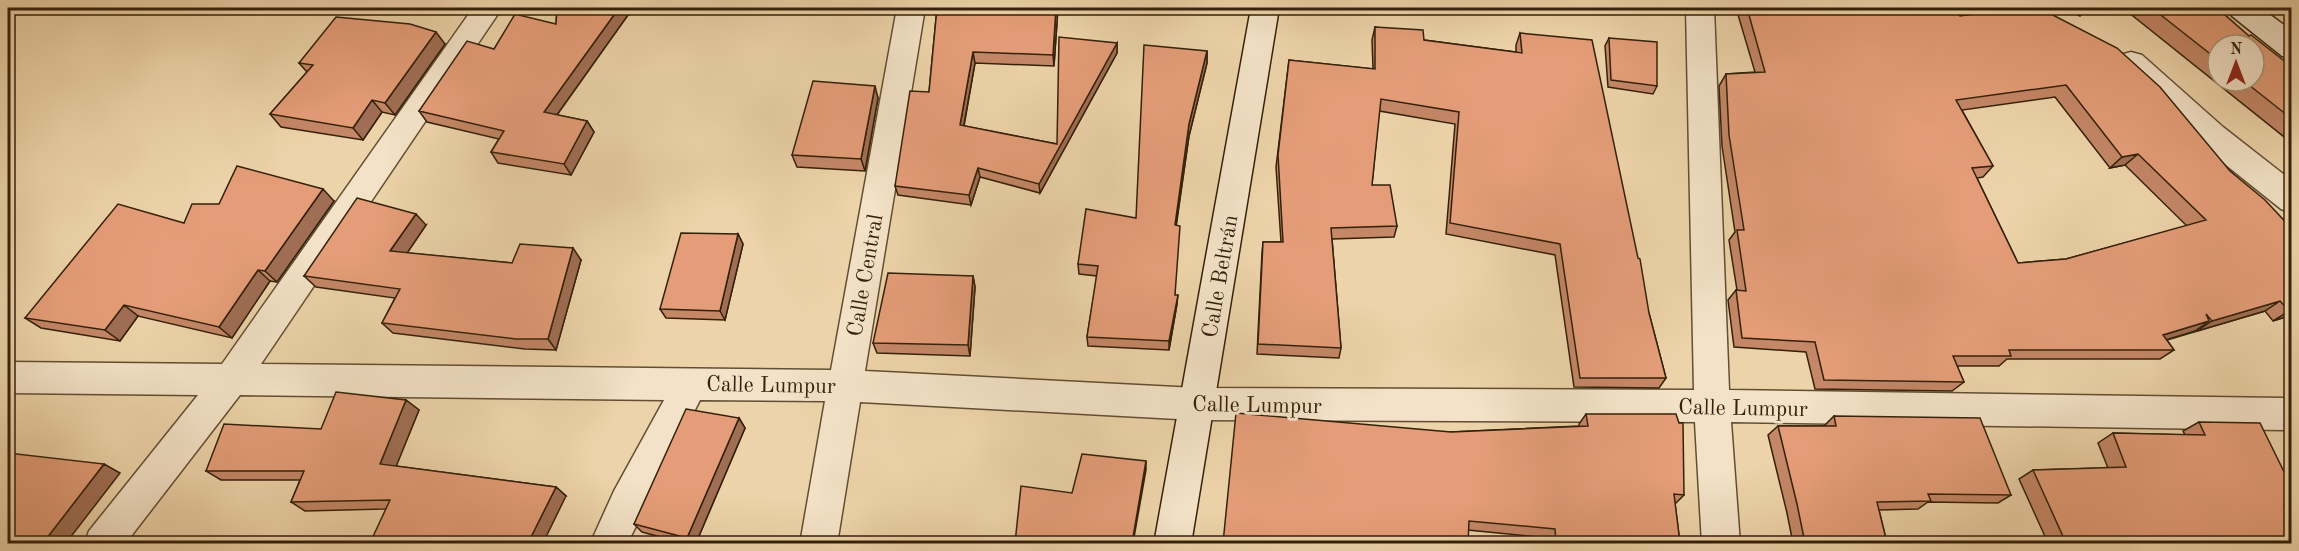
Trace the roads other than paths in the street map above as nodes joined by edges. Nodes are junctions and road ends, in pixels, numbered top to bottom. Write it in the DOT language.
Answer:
graph roads {
  1 [pos="488,8"];
  2 [pos="911,8"];
  3 [pos="1265,8"];
  4 [pos="1700,8"];
  5 [pos="2242,8"];
  6 [pos="2107,45"];
  7 [pos="2292,48"];
  8 [pos="2292,200"];
  9 [pos="8,377"];
  10 [pos="231,380"];
  11 [pos="691,383"];
  12 [pos="845,386"];
  13 [pos="1196,404"];
  14 [pos="1712,406"];
  15 [pos="2289,418"];
  16 [pos="102,543"];
  17 [pos="608,543"];
  18 [pos="818,543"];
  19 [pos="1172,543"];
  20 [pos="1721,543"];
  1 -- 10 [label="street"];
  2 -- 12 [label="street, Calle Central"];
  3 -- 13 [label="street, Calle Beltrán"];
  4 -- 14 [label="street"];
  5 -- 7 [label="street"];
  6 -- 8 [label="street"];
  9 -- 10 [label="street, Calle Lumpur"];
  10 -- 11 [label="street, Calle Lumpur"];
  10 -- 16 [label="street"];
  11 -- 12 [label="street, Calle Lumpur"];
  11 -- 17 [label="street"];
  12 -- 13 [label="street, Calle Lumpur"];
  12 -- 18 [label="street, Calle Central"];
  13 -- 14 [label="street, Calle Lumpur"];
  13 -- 19 [label="street, Calle Beltrán"];
  14 -- 15 [label="street, Calle Lumpur"];
  14 -- 20 [label="street"];
}
